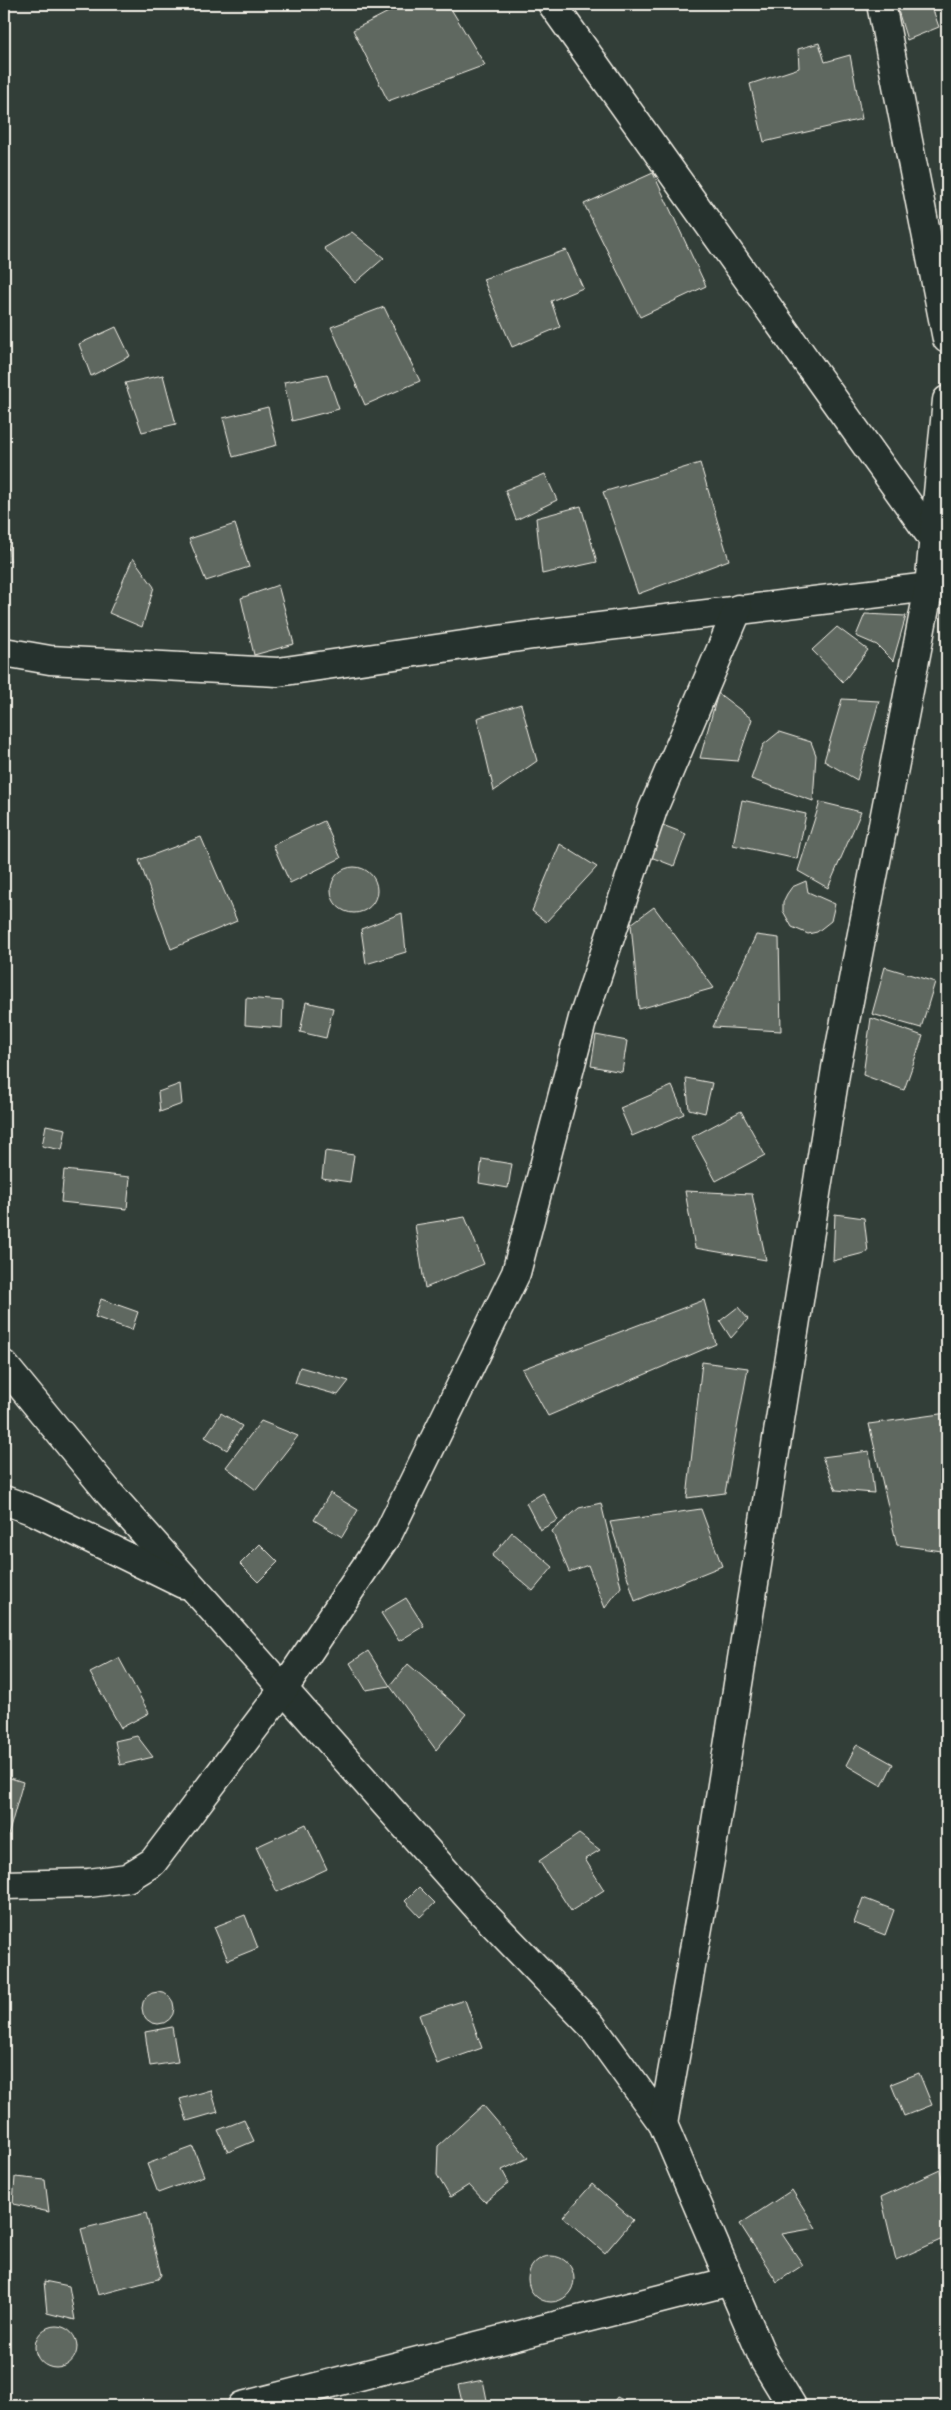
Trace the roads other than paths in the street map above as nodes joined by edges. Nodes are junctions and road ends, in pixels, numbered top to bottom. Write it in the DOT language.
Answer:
graph roads {
  1 [pos="552,4"];
  2 [pos="881,4"];
  3 [pos="947,338"];
  4 [pos="947,400"];
  5 [pos="940,548"];
  6 [pos="938,588"];
  7 [pos="738,609"];
  8 [pos="4,652"];
  9 [pos="4,1365"];
  10 [pos="4,1500"];
  11 [pos="196,1591"];
  12 [pos="283,1690"];
  13 [pos="4,1885"];
  14 [pos="663,2124"];
  15 [pos="731,2282"];
  16 [pos="764,2360"];
  17 [pos="242,2406"];
  18 [pos="769,2406"];
  19 [pos="792,2406"];
  1 -- 5 [label="street"];
  2 -- 3 [label="street"];
  4 -- 5 [label="street"];
  5 -- 6 [label="street"];
  6 -- 7 [label="street"];
  6 -- 14 [label="street"];
  7 -- 8 [label="street"];
  7 -- 12 [label="street"];
  9 -- 11 [label="street"];
  10 -- 11 [label="street"];
  11 -- 12 [label="street"];
  12 -- 13 [label="street"];
  12 -- 14 [label="street"];
  14 -- 15 [label="street"];
  15 -- 16 [label="street"];
  15 -- 17 [label="street"];
  16 -- 18 [label="street"];
  16 -- 19 [label="street"];
}
